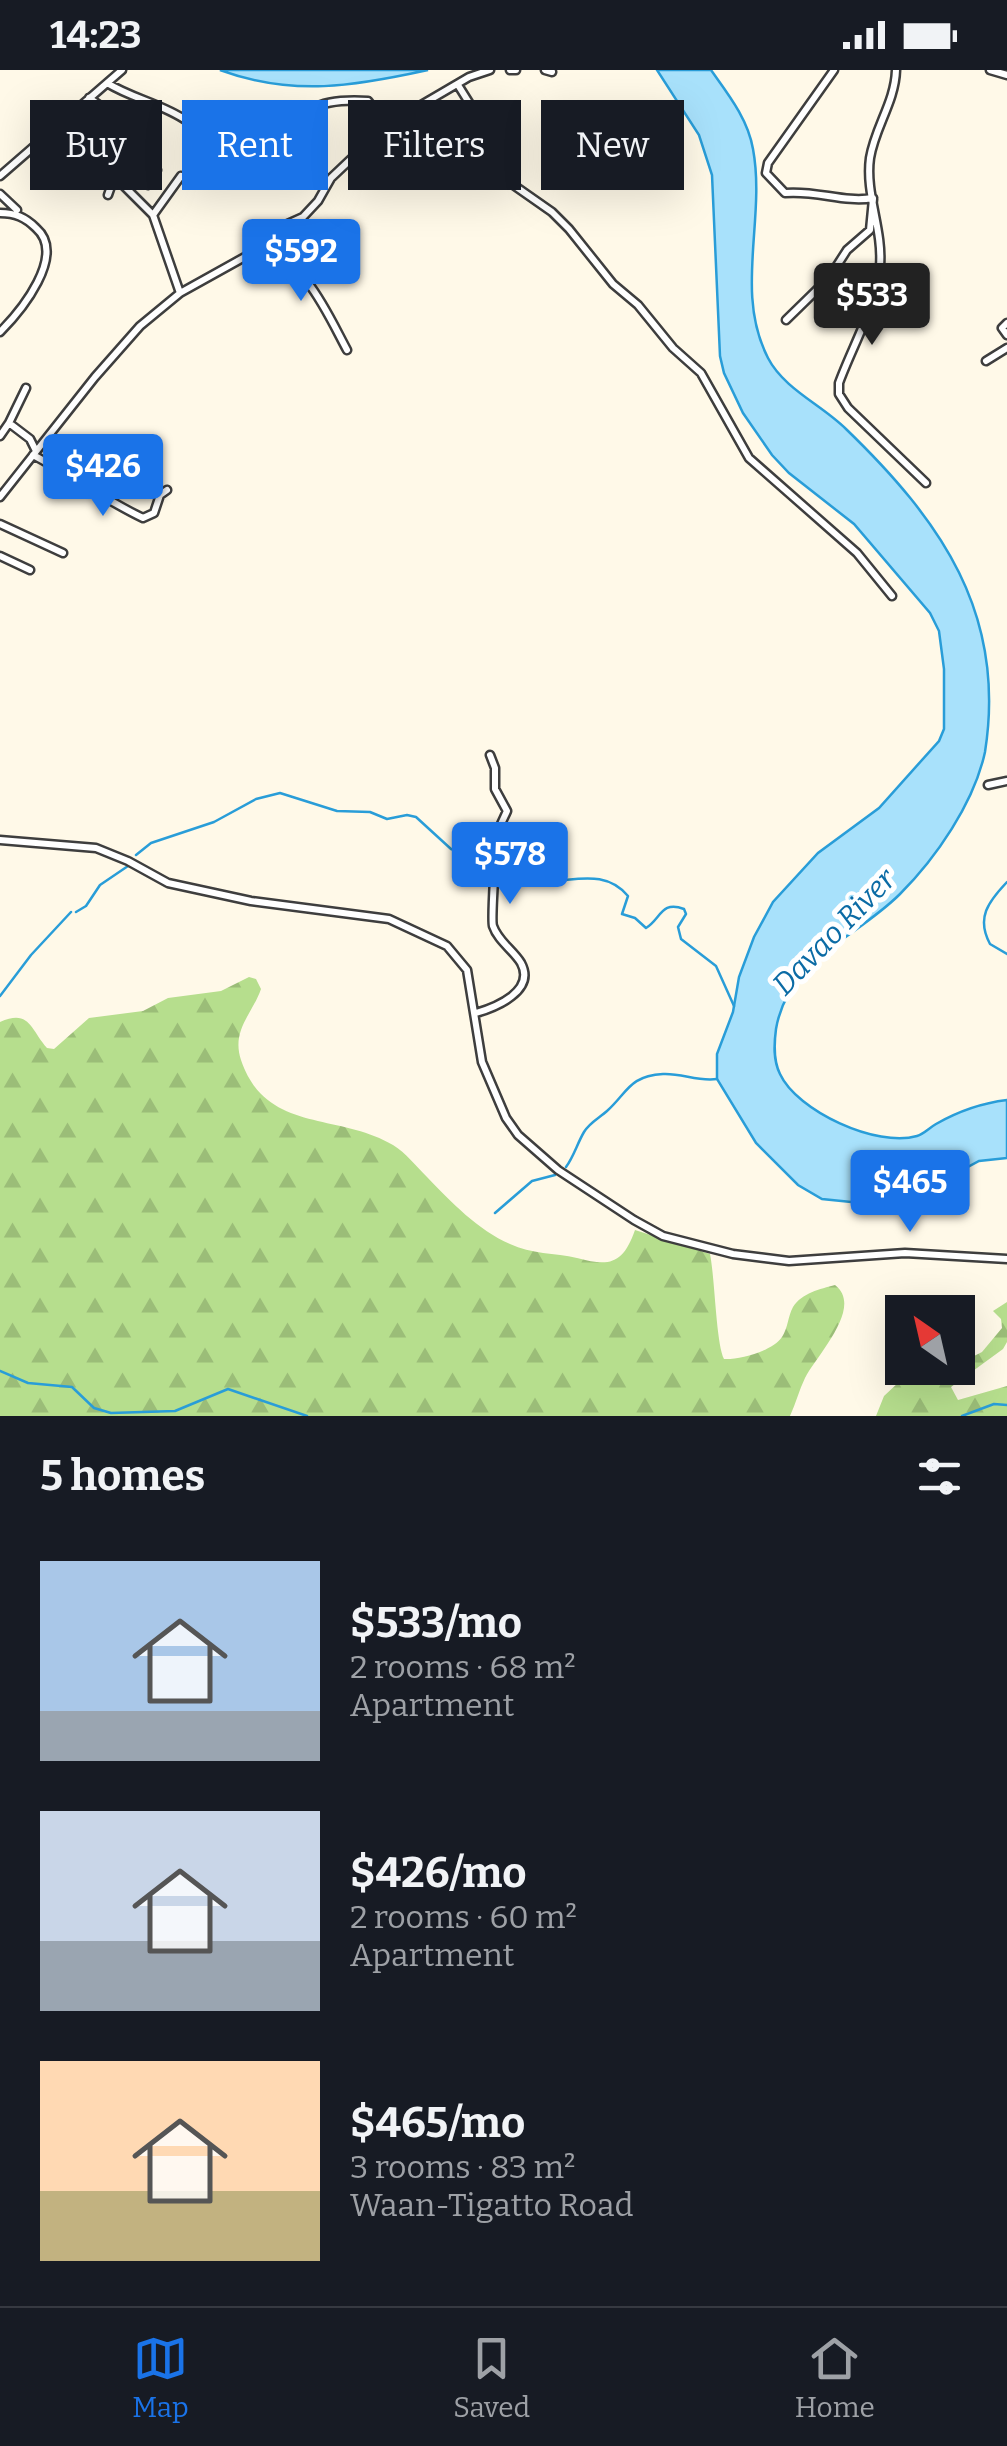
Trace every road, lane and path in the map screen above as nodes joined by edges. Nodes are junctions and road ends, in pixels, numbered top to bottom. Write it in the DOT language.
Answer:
graph roads {
  1 [pos="122,70"];
  2 [pos="490,70"];
  3 [pos="834,70"];
  4 [pos="896,70"];
  5 [pos="990,70"];
  6 [pos="1007,75"];
  7 [pos="107,83"];
  8 [pos="458,85"];
  9 [pos="90,98"];
  10 [pos="431,100"];
  11 [pos="348,103"];
  12 [pos="348,161"];
  13 [pos="0,176"];
  14 [pos="181,176"];
  15 [pos="110,190"];
  16 [pos="128,190"];
  17 [pos="0,194"];
  18 [pos="108,194"];
  19 [pos="873,198"];
  20 [pos="17,210"];
  21 [pos="0,213"];
  22 [pos="154,215"];
  23 [pos="260,248"];
  24 [pos="180,293"];
  25 [pos="786,320"];
  26 [pos="1007,322"];
  27 [pos="0,332"];
  28 [pos="1007,335"];
  29 [pos="1007,348"];
  30 [pos="347,350"];
  31 [pos="986,361"];
  32 [pos="26,388"];
  33 [pos="8,424"];
  34 [pos="0,436"];
  35 [pos="35,453"];
  36 [pos="926,483"];
  37 [pos="167,490"];
  38 [pos="0,497"];
  39 [pos="0,524"];
  40 [pos="63,553"];
  41 [pos="0,556"];
  42 [pos="30,570"];
  43 [pos="892,596"];
  44 [pos="490,756"];
  45 [pos="1007,780"];
  46 [pos="988,786"];
  47 [pos="0,840"];
  48 [pos="476,1013"];
  49 [pos="1007,1260"];
  1 -- 7 [label="street"];
  2 -- 8 [label="street"];
  3 -- 19 [label="street"];
  4 -- 19 [label="street"];
  5 -- 6 [label="street"];
  7 -- 9 [label="street"];
  7 -- 11 [label="street"];
  8 -- 10 [label="street"];
  8 -- 43 [label="street"];
  9 -- 13 [label="street"];
  12 -- 23 [label="street"];
  14 -- 22 [label="street"];
  15 -- 18 [label="street"];
  16 -- 22 [label="street"];
  17 -- 20 [label="street"];
  19 -- 25 [label="street"];
  19 -- 36 [label="street"];
  21 -- 27 [label="street"];
  22 -- 24 [label="street"];
  23 -- 24 [label="street"];
  23 -- 30 [label="street"];
  24 -- 35 [label="street"];
  26 -- 28 [label="street"];
  29 -- 31 [label="street"];
  32 -- 33 [label="street"];
  33 -- 34 [label="street"];
  33 -- 35 [label="street"];
  35 -- 37 [label="street"];
  35 -- 38 [label="street"];
  39 -- 40 [label="street"];
  41 -- 42 [label="street"];
  44 -- 48 [label="street"];
  45 -- 46 [label="street"];
  47 -- 48 [label="street"];
  48 -- 49 [label="street"];
}
